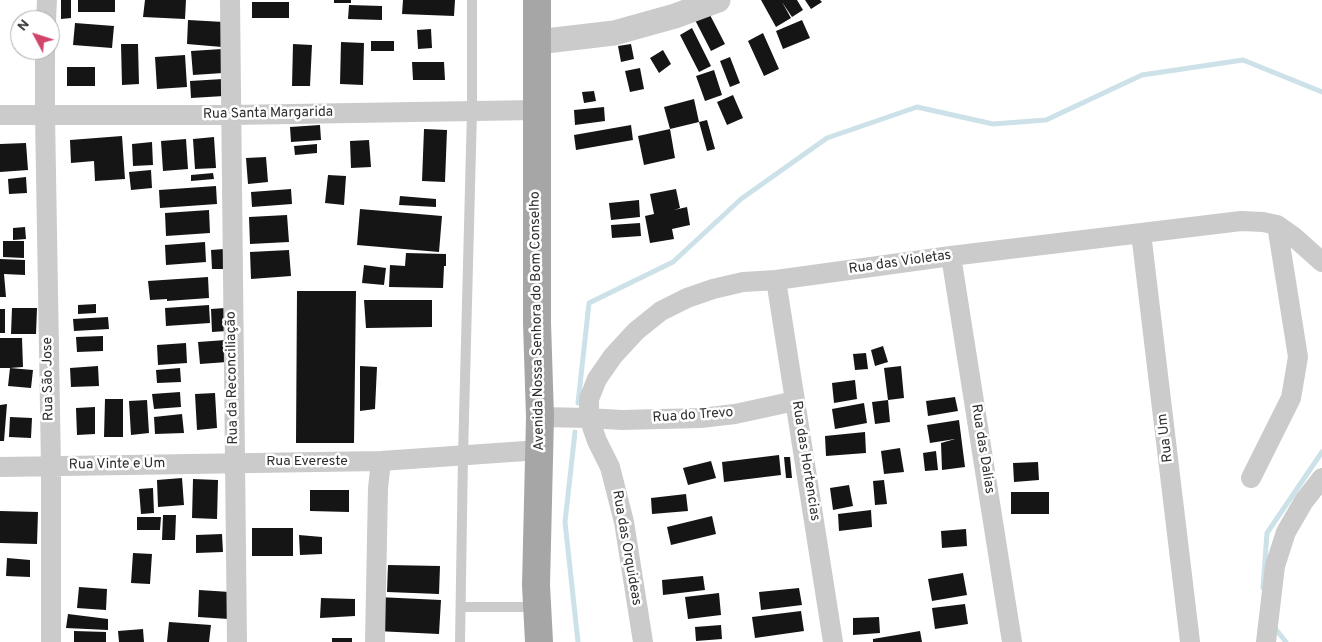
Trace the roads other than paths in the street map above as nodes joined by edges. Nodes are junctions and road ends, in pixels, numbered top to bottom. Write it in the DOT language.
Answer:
graph roads {
  1 [pos="230,0"];
  2 [pos="472,0"];
  3 [pos="536,0"];
  4 [pos="718,0"];
  5 [pos="537,42"];
  6 [pos="45,60"];
  7 [pos="536,110"];
  8 [pos="472,111"];
  9 [pos="0,115"];
  10 [pos="45,115"];
  11 [pos="230,115"];
  12 [pos="1277,225"];
  13 [pos="1142,234"];
  14 [pos="951,256"];
  15 [pos="1322,262"];
  16 [pos="776,280"];
  17 [pos="795,400"];
  18 [pos="540,417"];
  19 [pos="589,418"];
  20 [pos="540,450"];
  21 [pos="463,456"];
  22 [pos="380,461"];
  23 [pos="234,462"];
  24 [pos="0,467"];
  25 [pos="51,467"];
  26 [pos="1250,478"];
  27 [pos="1322,478"];
  28 [pos="461,607"];
  29 [pos="537,608"];
  30 [pos="1267,629"];
  31 [pos="51,642"];
  32 [pos="237,642"];
  33 [pos="375,642"];
  34 [pos="460,642"];
  35 [pos="539,642"];
  36 [pos="642,642"];
  37 [pos="833,642"];
  38 [pos="1012,642"];
  39 [pos="1190,642"];
  1 -- 11 [label="street, Rua da Reconciliação"];
  2 -- 8 [label="lane"];
  3 -- 5 [label="main road, Avenida Nossa Senhora do Bom Conselho"];
  4 -- 5 [label="street"];
  5 -- 7 [label="main road, Avenida Nossa Senhora do Bom Conselho"];
  6 -- 10 [label="street, Rua São Jose"];
  7 -- 8 [label="street, Rua Santa Margarida"];
  7 -- 18 [label="main road, Avenida Nossa Senhora do Bom Conselho"];
  8 -- 11 [label="street, Rua Santa Margarida"];
  8 -- 21 [label="lane"];
  9 -- 10 [label="street, Rua Santa Margarida"];
  10 -- 11 [label="street, Rua Santa Margarida"];
  10 -- 25 [label="street, Rua São Jose"];
  11 -- 23 [label="street, Rua da Reconciliação"];
  12 -- 13 [label="street, Rua das Violetas"];
  12 -- 15 [label="street"];
  12 -- 26 [label="street"];
  13 -- 14 [label="street, Rua das Violetas"];
  13 -- 39 [label="street, Rua Um"];
  14 -- 16 [label="street, Rua das Violetas"];
  14 -- 38 [label="street, Rua das Dalias"];
  16 -- 17 [label="street, Rua das Hortencias"];
  16 -- 19 [label="street, Rua das Violetas"];
  17 -- 19 [label="street, Rua do Trevo"];
  17 -- 37 [label="street, Rua das Hortencias"];
  18 -- 19 [label="street"];
  18 -- 20 [label="main road, Avenida Nossa Senhora do Bom Conselho"];
  19 -- 36 [label="street, Rua das Orquideas"];
  20 -- 21 [label="street, Rua Evereste"];
  20 -- 29 [label="main road, Avenida Nossa Senhora do Bom Conselho"];
  21 -- 22 [label="street, Rua Evereste"];
  21 -- 28 [label="lane"];
  22 -- 23 [label="street, Rua Evereste"];
  22 -- 33 [label="street"];
  23 -- 25 [label="street, Rua Vinte e Um"];
  23 -- 32 [label="street, Rua da Reconciliação"];
  24 -- 25 [label="street, Rua Vinte e Um"];
  25 -- 31 [label="street, Rua São Jose"];
  27 -- 30 [label="street"];
  28 -- 29 [label="lane"];
  28 -- 34 [label="lane"];
  29 -- 35 [label="main road, Avenida Nossa Senhora do Bom Conselho"];
}
